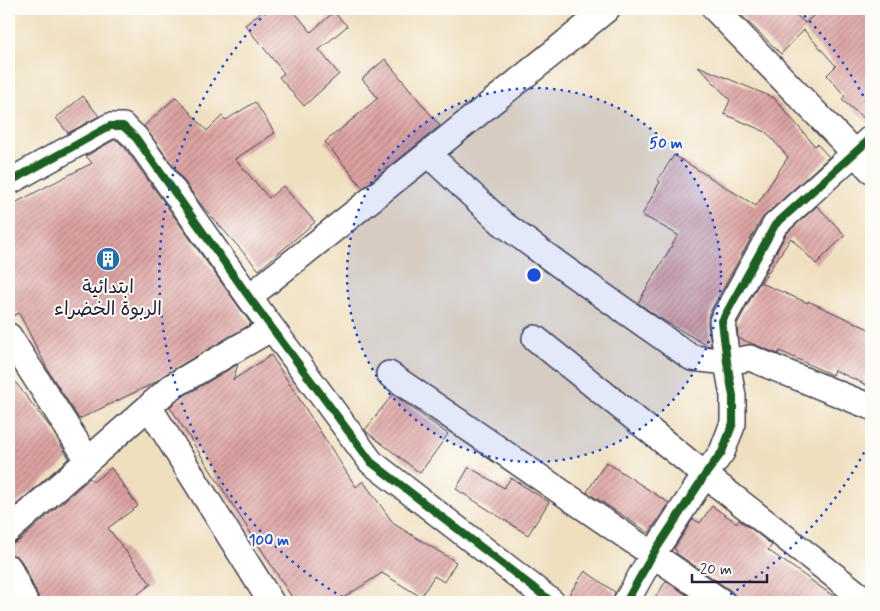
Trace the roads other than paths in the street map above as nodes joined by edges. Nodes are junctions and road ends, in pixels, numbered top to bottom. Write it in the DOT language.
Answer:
graph roads {
  1 [pos="607,9"];
  2 [pos="715,9"];
  3 [pos="428,154"];
  4 [pos="866,154"];
  5 [pos="9,182"];
  6 [pos="249,296"];
  7 [pos="272,328"];
  8 [pos="9,336"];
  9 [pos="535,338"];
  10 [pos="727,362"];
  11 [pos="389,374"];
  12 [pos="150,407"];
  13 [pos="871,407"];
  14 [pos="88,460"];
  15 [pos="705,475"];
  16 [pos="9,530"];
  17 [pos="653,554"];
  18 [pos="9,568"];
  19 [pos="25,602"];
  20 [pos="271,602"];
  21 [pos="552,602"];
  22 [pos="626,602"];
  23 [pos="722,602"];
  24 [pos="868,602"];
  1 -- 3 [label="street"];
  2 -- 4 [label="street"];
  3 -- 6 [label="street"];
  3 -- 10 [label="street"];
  4 -- 10 [label="street"];
  5 -- 6 [label="street"];
  6 -- 7 [label="street"];
  7 -- 12 [label="street"];
  7 -- 21 [label="street"];
  8 -- 14 [label="street"];
  9 -- 15 [label="street"];
  10 -- 13 [label="street"];
  10 -- 15 [label="street"];
  11 -- 17 [label="street"];
  12 -- 14 [label="street"];
  12 -- 20 [label="street"];
  14 -- 16 [label="street"];
  15 -- 17 [label="street"];
  15 -- 24 [label="street"];
  17 -- 22 [label="street"];
  17 -- 23 [label="street"];
  18 -- 19 [label="street"];
}
